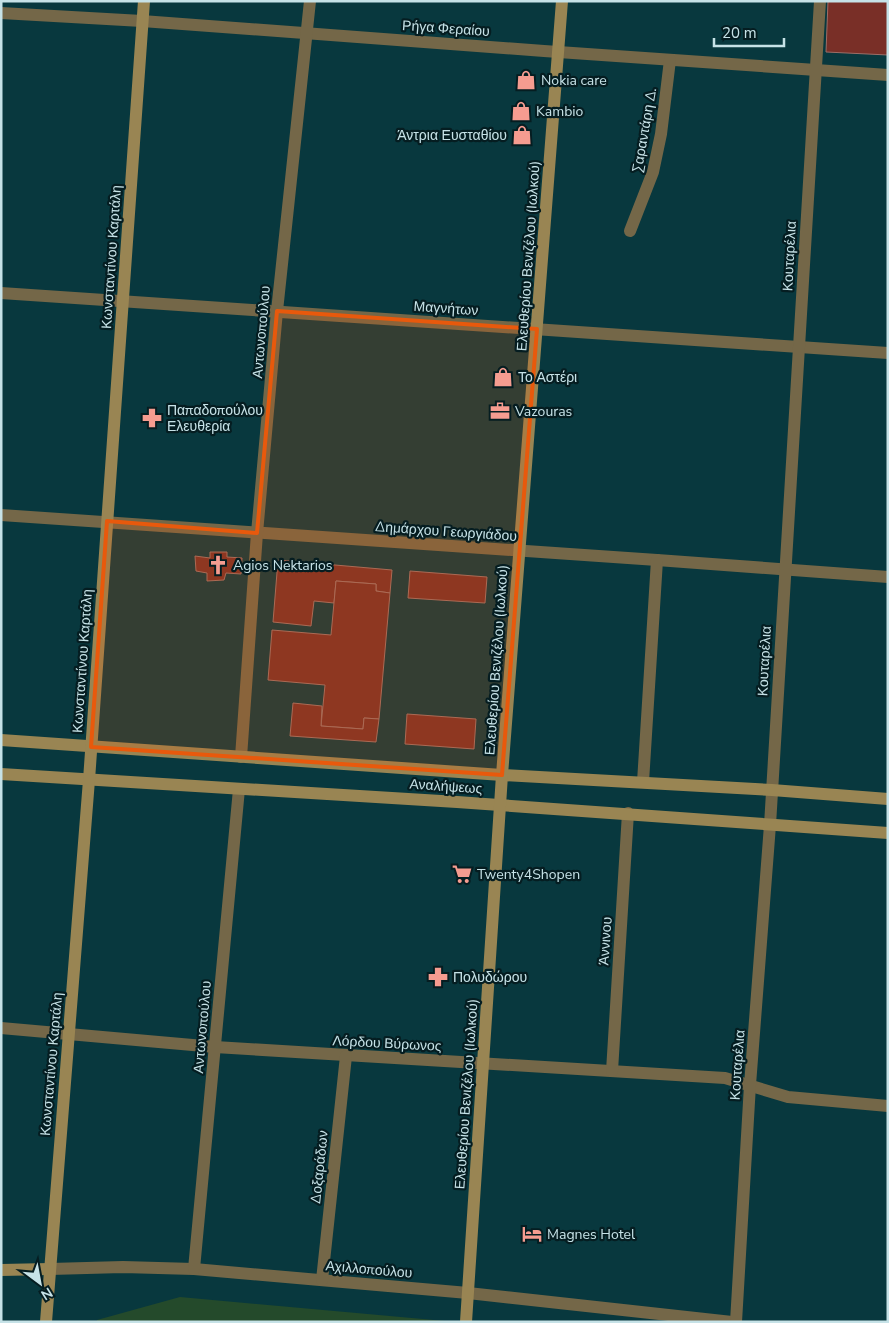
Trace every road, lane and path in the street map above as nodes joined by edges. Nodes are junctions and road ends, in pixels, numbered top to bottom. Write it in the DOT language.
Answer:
graph roads {
  1 [pos="144,1"];
  2 [pos="310,1"];
  3 [pos="562,1"];
  4 [pos="820,1"];
  5 [pos="1,13"];
  6 [pos="142,20"];
  7 [pos="308,33"];
  8 [pos="558,52"];
  9 [pos="670,60"];
  10 [pos="815,70"];
  11 [pos="888,75"];
  12 [pos="630,231"];
  13 [pos="1,293"];
  14 [pos="122,301"];
  15 [pos="277,311"];
  16 [pos="537,329"];
  17 [pos="798,348"];
  18 [pos="888,354"];
  19 [pos="1,515"];
  20 [pos="107,521"];
  21 [pos="257,533"];
  22 [pos="520,551"];
  23 [pos="657,560"];
  24 [pos="785,570"];
  25 [pos="888,577"];
  26 [pos="1,740"];
  27 [pos="91,747"];
  28 [pos="240,757"];
  29 [pos="1,774"];
  30 [pos="502,775"];
  31 [pos="89,780"];
  32 [pos="642,782"];
  33 [pos="239,789"];
  34 [pos="772,790"];
  35 [pos="888,799"];
  36 [pos="500,805"];
  37 [pos="628,813"];
  38 [pos="770,825"];
  39 [pos="888,832"];
  40 [pos="1,1028"];
  41 [pos="69,1034"];
  42 [pos="215,1047"];
  43 [pos="346,1056"];
  44 [pos="482,1063"];
  45 [pos="612,1071"];
  46 [pos="750,1085"];
  47 [pos="888,1106"];
  48 [pos="194,1268"];
  49 [pos="50,1269"];
  50 [pos="1,1270"];
  51 [pos="322,1280"];
  52 [pos="468,1294"];
  53 [pos="46,1322"];
  54 [pos="466,1322"];
  55 [pos="732,1322"];
  56 [pos="736,1322"];
  1 -- 6 [label="main road, Κωνσταντίνου Καρτάλη"];
  2 -- 7 [label="street, Αντωνοπούλου"];
  3 -- 8 [label="main road, Ελευθερίου Βενιζέλου (Ιωλκού)"];
  4 -- 10 [label="street, Κουταρέλια"];
  5 -- 6 [label="street, Ρήγα Φεραίου"];
  6 -- 7 [label="street, Ρήγα Φεραίου"];
  6 -- 14 [label="main road, Κωνσταντίνου Καρτάλη"];
  7 -- 8 [label="street, Ρήγα Φεραίου"];
  7 -- 15 [label="street, Αντωνοπούλου"];
  8 -- 9 [label="street, Ρήγα Φεραίου"];
  8 -- 16 [label="main road, Ελευθερίου Βενιζέλου (Ιωλκού)"];
  9 -- 10 [label="street, Ρήγα Φεραίου"];
  9 -- 12 [label="street, Σαραντάρη Δ."];
  10 -- 11 [label="street, Ρήγα Φεραίου"];
  10 -- 17 [label="street, Κουταρέλια"];
  13 -- 14 [label="street, Μαγνήτων"];
  14 -- 15 [label="street, Μαγνήτων"];
  14 -- 20 [label="main road, Κωνσταντίνου Καρτάλη"];
  15 -- 16 [label="street, Μαγνήτων"];
  15 -- 21 [label="street, Αντωνοπούλου"];
  16 -- 17 [label="street, Μαγνήτων"];
  16 -- 22 [label="main road, Ελευθερίου Βενιζέλου (Ιωλκού)"];
  17 -- 18 [label="street, Μαγνήτων"];
  17 -- 24 [label="street, Κουταρέλια"];
  19 -- 20 [label="street, Δημάρχου Γεωργιάδου"];
  20 -- 21 [label="street, Δημάρχου Γεωργιάδου"];
  20 -- 27 [label="main road, Κωνσταντίνου Καρτάλη"];
  21 -- 22 [label="street, Δημάρχου Γεωργιάδου"];
  21 -- 28 [label="street, Αντωνοπούλου"];
  22 -- 23 [label="street, Δημάρχου Γεωργιάδου"];
  22 -- 30 [label="main road, Ελευθερίου Βενιζέλου (Ιωλκού)"];
  23 -- 24 [label="street, Δημάρχου Γεωργιάδου"];
  23 -- 32 [label="street"];
  24 -- 25 [label="street, Δημάρχου Γεωργιάδου"];
  24 -- 34 [label="street, Κουταρέλια"];
  26 -- 27 [label="main road, Αναλήψεως"];
  27 -- 28 [label="main road, Αναλήψεως"];
  27 -- 31 [label="main road, Κωνσταντίνου Καρτάλη"];
  28 -- 30 [label="main road, Αναλήψεως"];
  29 -- 31 [label="main road, Αναλήψεως"];
  30 -- 32 [label="main road, Αναλήψεως"];
  30 -- 36 [label="main road, Ελευθερίου Βενιζέλου (Ιωλκού)"];
  31 -- 33 [label="main road, Αναλήψεως"];
  31 -- 41 [label="main road, Κωνσταντίνου Καρτάλη"];
  32 -- 34 [label="main road, Αναλήψεως"];
  33 -- 36 [label="main road, Αναλήψεως"];
  33 -- 42 [label="street, Αντωνοπούλου"];
  34 -- 35 [label="main road, Αναλήψεως"];
  34 -- 38 [label="street, Κουταρέλια"];
  36 -- 37 [label="main road, Αναλήψεως"];
  36 -- 44 [label="main road, Ελευθερίου Βενιζέλου (Ιωλκού)"];
  37 -- 38 [label="main road, Αναλήψεως"];
  37 -- 45 [label="street, Άννινου"];
  38 -- 39 [label="main road, Αναλήψεως"];
  38 -- 46 [label="street, Κουταρέλια"];
  40 -- 41 [label="street, Λόρδου Βύρωνος"];
  41 -- 42 [label="street, Λόρδου Βύρωνος"];
  41 -- 49 [label="main road, Κωνσταντίνου Καρτάλη"];
  42 -- 43 [label="street, Λόρδου Βύρωνος"];
  42 -- 48 [label="street, Αντωνοπούλου"];
  43 -- 44 [label="street, Λόρδου Βύρωνος"];
  43 -- 51 [label="street, Δοξαράδων"];
  44 -- 45 [label="street, Λόρδου Βύρωνος"];
  44 -- 52 [label="main road, Ελευθερίου Βενιζέλου (Ιωλκού)"];
  45 -- 46 [label="street, Λόρδου Βύρωνος"];
  46 -- 47 [label="street, Λόρδου Βύρωνος"];
  46 -- 56 [label="street, Κουταρέλια"];
  48 -- 49 [label="street, Αχιλλοπούλου"];
  48 -- 51 [label="street, Αχιλλοπούλου"];
  49 -- 50 [label="main road, Αχιλλοπούλου"];
  49 -- 53 [label="main road, Κωνσταντίνου Καρτάλη"];
  51 -- 52 [label="street, Αχιλλοπούλου"];
  52 -- 54 [label="main road, Ελευθερίου Βενιζέλου (Ιωλκού)"];
  52 -- 55 [label="street, Αχιλλοπούλου"];
}
